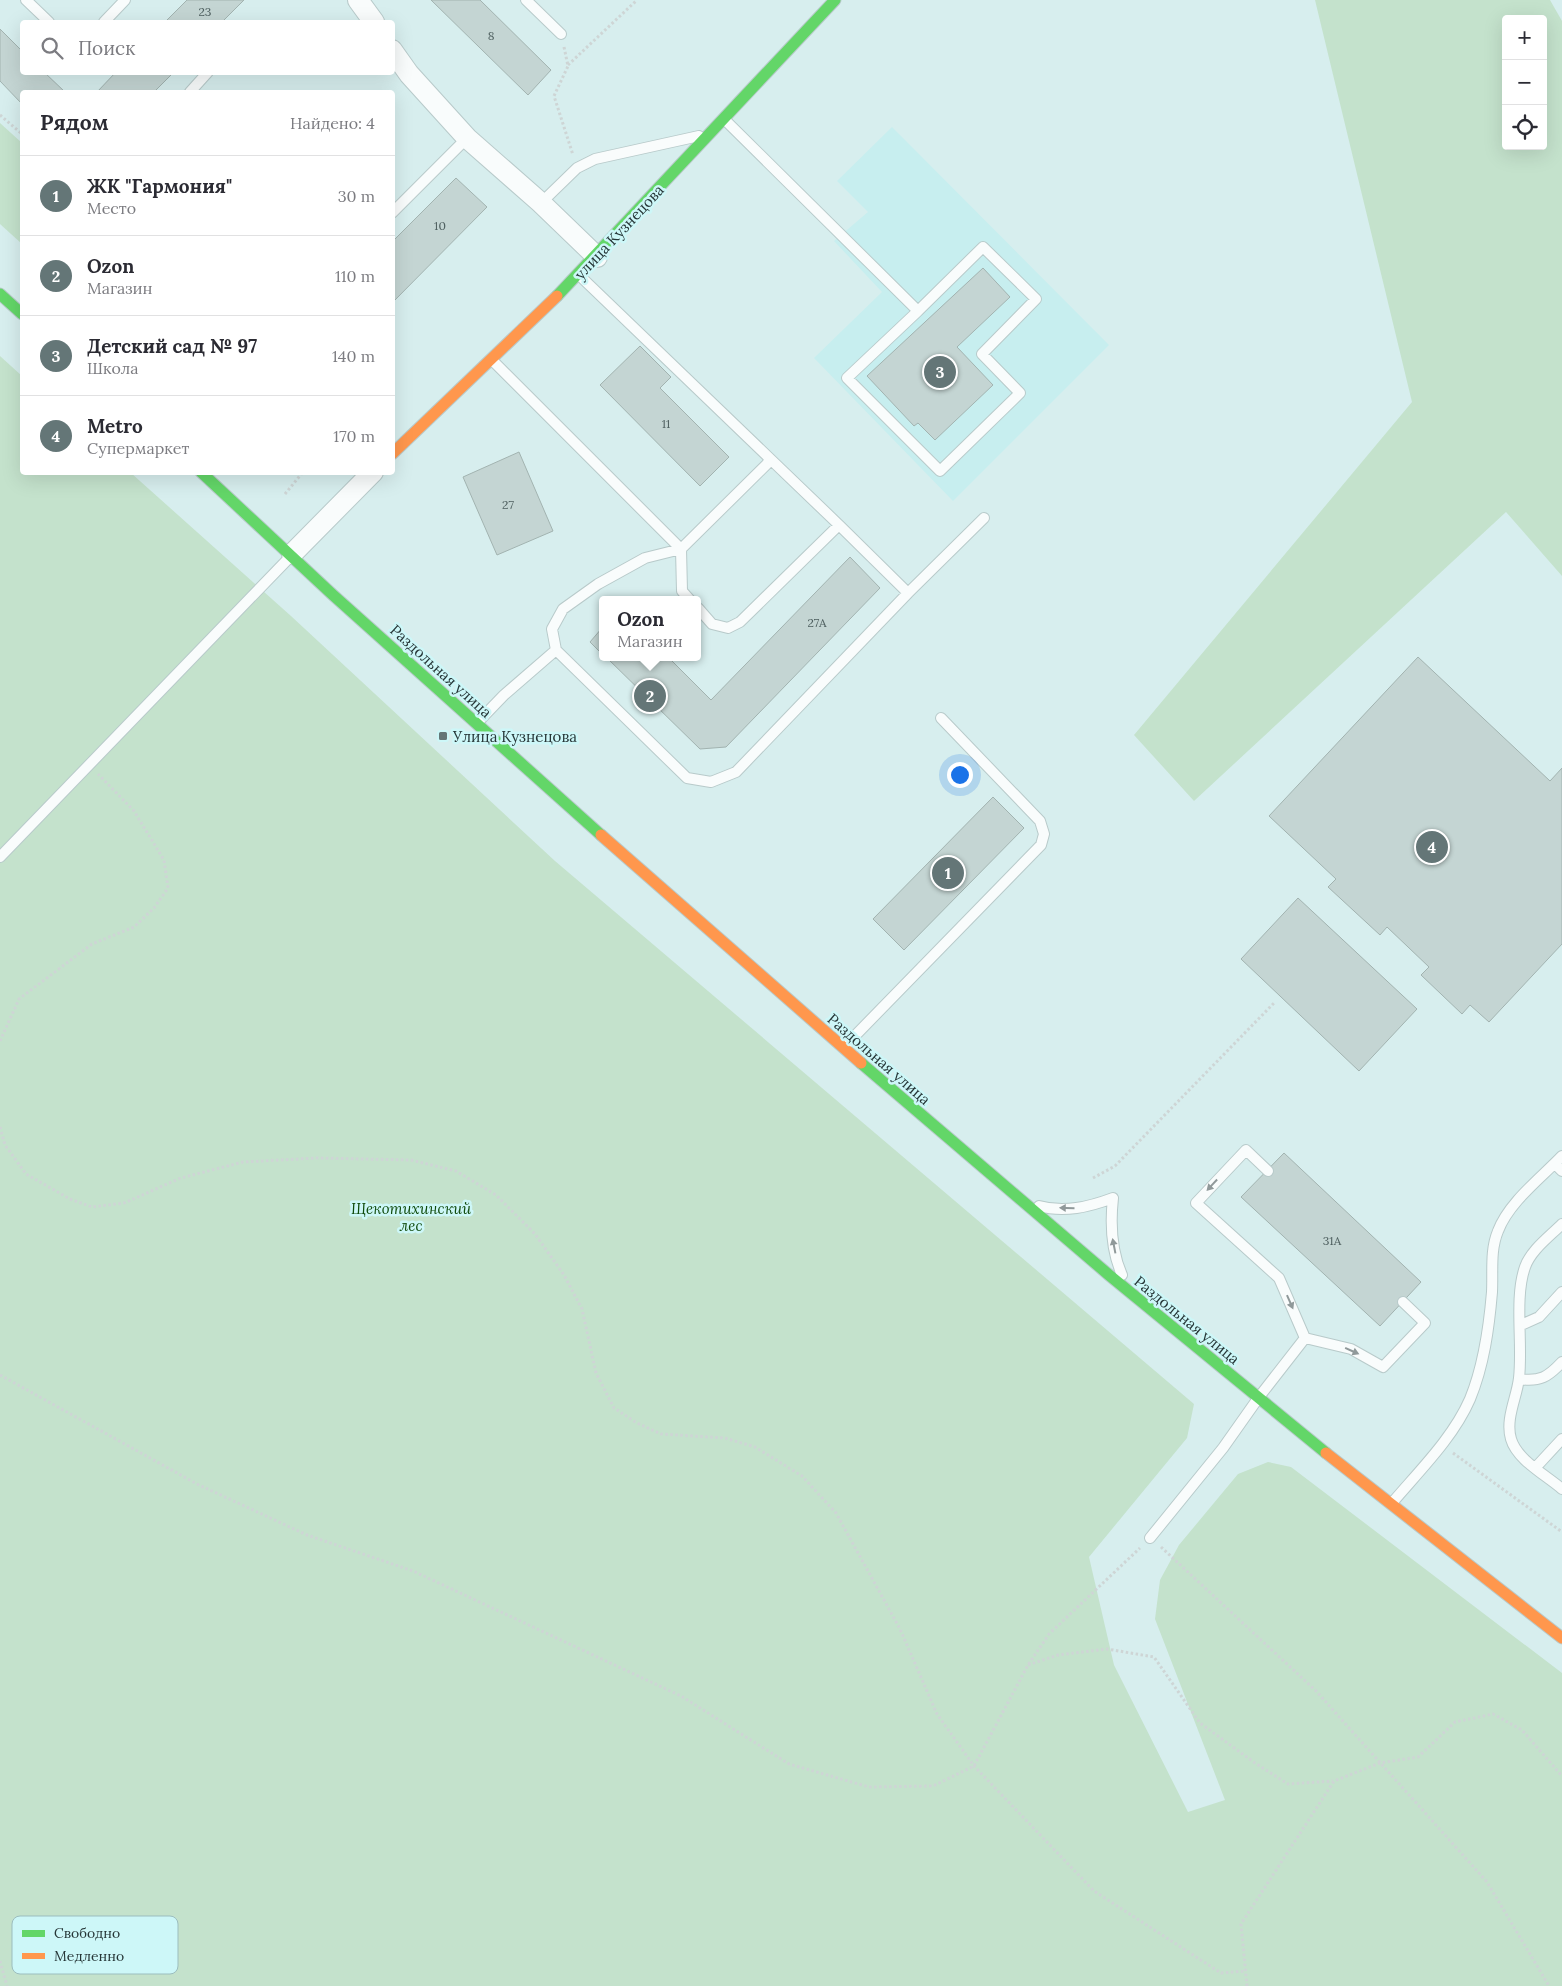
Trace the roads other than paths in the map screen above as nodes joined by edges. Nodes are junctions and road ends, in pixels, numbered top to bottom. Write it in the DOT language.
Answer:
graph roads {
  1 [pos="26,0"];
  2 [pos="125,0"];
  3 [pos="358,0"];
  4 [pos="526,0"];
  5 [pos="835,0"];
  6 [pos="47,20"];
  7 [pos="106,20"];
  8 [pos="373,20"];
  9 [pos="561,34"];
  10 [pos="395,54"];
  11 [pos="205,75"];
  12 [pos="192,90"];
  13 [pos="724,119"];
  14 [pos="709,134"];
  15 [pos="467,138"];
  16 [pos="542,203"];
  17 [pos="395,210"];
  18 [pos="597,257"];
  19 [pos="579,275"];
  20 [pos="0,294"];
  21 [pos="918,311"];
  22 [pos="20,312"];
  23 [pos="491,360"];
  24 [pos="395,451"];
  25 [pos="771,460"];
  26 [pos="204,475"];
  27 [pos="371,475"];
  28 [pos="984,518"];
  29 [pos="839,525"];
  30 [pos="682,549"];
  31 [pos="292,554"];
  32 [pos="908,593"];
  33 [pos="686,596"];
  34 [pos="701,611"];
  35 [pos="556,650"];
  36 [pos="941,718"];
  37 [pos="477,723"];
  38 [pos="0,856"];
  39 [pos="843,1047"];
  40 [pos="1560,1164"];
  41 [pos="1268,1171"];
  42 [pos="1020,1200"];
  43 [pos="1562,1224"];
  44 [pos="1129,1292"];
  45 [pos="1562,1292"];
  46 [pos="1403,1302"];
  47 [pos="1521,1325"];
  48 [pos="1306,1338"];
  49 [pos="1562,1362"];
  50 [pos="1519,1378"];
  51 [pos="1259,1397"];
  52 [pos="1562,1439"];
  53 [pos="1536,1467"];
  54 [pos="1562,1489"];
  55 [pos="1390,1506"];
  56 [pos="1150,1538"];
  57 [pos="1562,1638"];
  1 -- 6 [label="lane"];
  2 -- 7 [label="lane"];
  3 -- 8 [label="street"];
  4 -- 9 [label="lane"];
  5 -- 13 [label="main road, улица Кузнецова"];
  10 -- 15 [label="street"];
  11 -- 12 [label="lane"];
  13 -- 14 [label="main road, улица Кузнецова"];
  13 -- 21 [label="lane"];
  14 -- 16 [label="lane"];
  14 -- 18 [label="main road, улица Кузнецова"];
  15 -- 16 [label="street"];
  15 -- 17 [label="lane"];
  16 -- 18 [label="street"];
  18 -- 19 [label="main road, улица Кузнецова"];
  19 -- 23 [label="main road, улица Кузнецова"];
  19 -- 25 [label="lane"];
  20 -- 22 [label="main road"];
  21 -- 21 [label="lane"];
  23 -- 24 [label="main road, улица Кузнецова"];
  23 -- 30 [label="lane"];
  25 -- 29 [label="lane"];
  25 -- 30 [label="lane"];
  26 -- 31 [label="main road, Раздольная улица"];
  27 -- 31 [label="street"];
  28 -- 32 [label="lane"];
  29 -- 32 [label="lane"];
  29 -- 34 [label="lane"];
  30 -- 33 [label="lane"];
  30 -- 35 [label="lane"];
  31 -- 37 [label="main road, Раздольная улица"];
  31 -- 38 [label="lane"];
  32 -- 35 [label="lane"];
  35 -- 37 [label="lane"];
  36 -- 39 [label="lane"];
  37 -- 39 [label="main road, Раздольная улица"];
  39 -- 42 [label="main road, Раздольная улица"];
  40 -- 55 [label="lane"];
  41 -- 48 [label="lane, one-way"];
  42 -- 44 [label="main road, Раздольная улица"];
  44 -- 42 [label="lane, one-way"];
  43 -- 47 [label="lane"];
  44 -- 51 [label="main road, Раздольная улица"];
  45 -- 47 [label="lane"];
  48 -- 46 [label="lane, one-way"];
  47 -- 50 [label="lane"];
  48 -- 51 [label="lane"];
  49 -- 50 [label="lane"];
  50 -- 53 [label="lane"];
  51 -- 55 [label="main road, Раздольная улица"];
  51 -- 56 [label="lane"];
  52 -- 53 [label="lane"];
  53 -- 54 [label="lane"];
  55 -- 57 [label="main road, Раздольная улица"];
}
